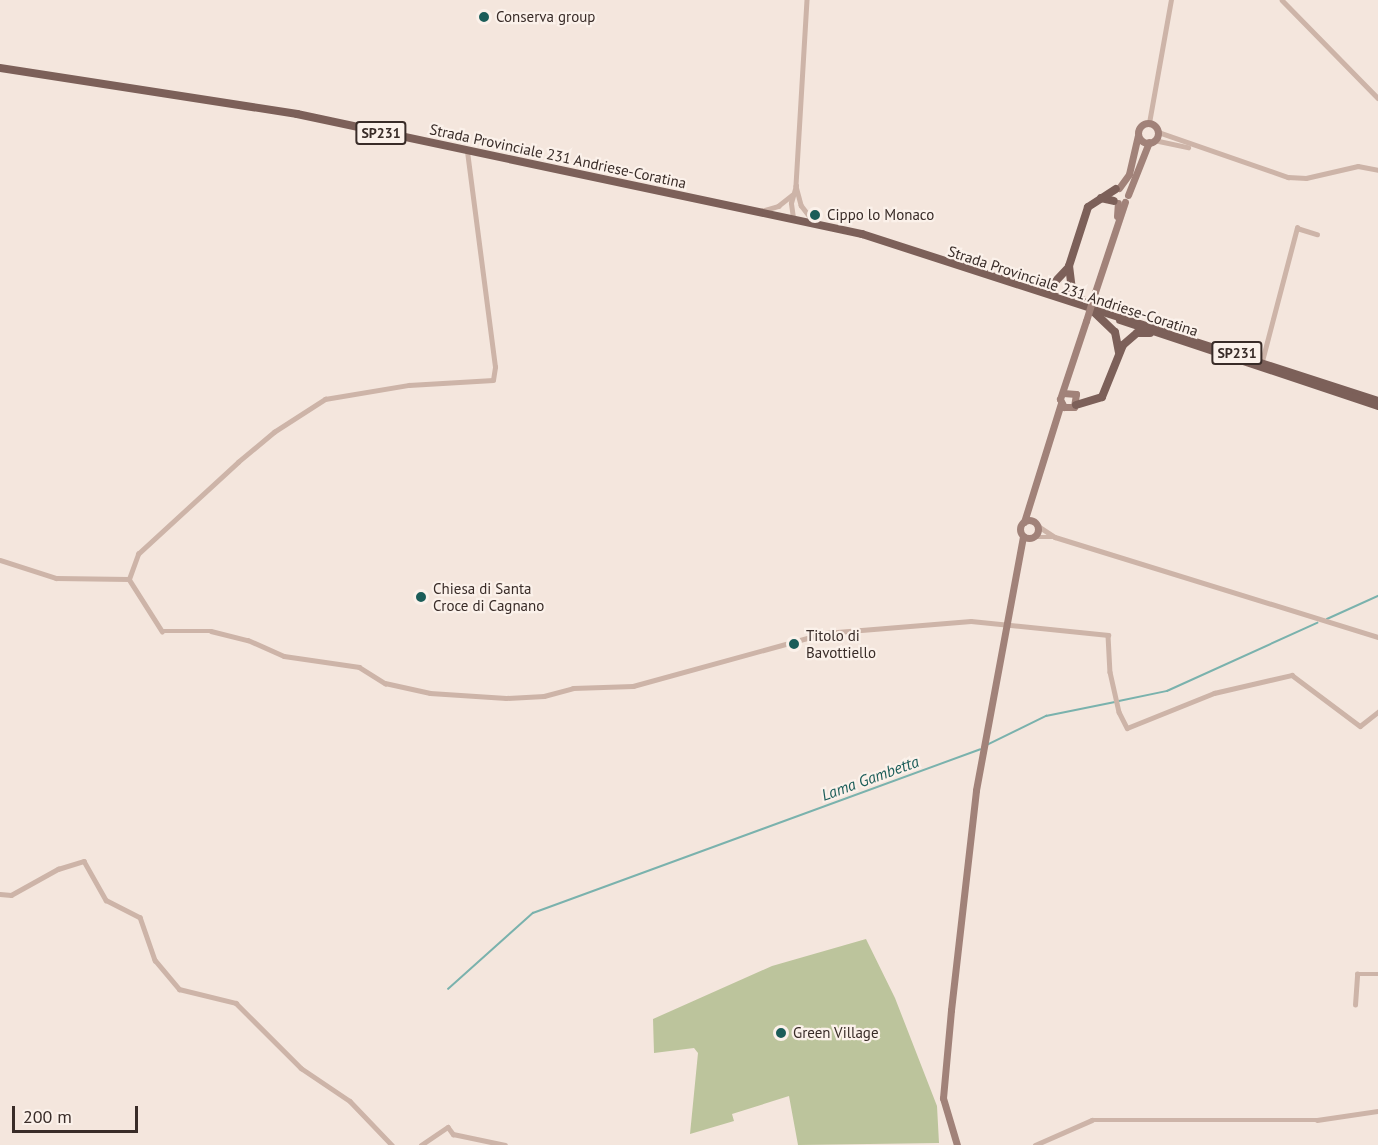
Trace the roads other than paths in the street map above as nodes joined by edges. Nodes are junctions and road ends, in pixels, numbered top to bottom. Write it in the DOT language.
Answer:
graph roads {
  1 [pos="807,0"];
  2 [pos="1171,0"];
  3 [pos="1282,0"];
  4 [pos="0,68"];
  5 [pos="1378,98"];
  6 [pos="1149,123"];
  7 [pos="1158,132"];
  8 [pos="1138,136"];
  9 [pos="1152,141"];
  10 [pos="1194,147"];
  11 [pos="467,152"];
  12 [pos="1378,170"];
  13 [pos="796,186"];
  14 [pos="1118,189"];
  15 [pos="792,195"];
  16 [pos="1099,198"];
  17 [pos="1121,200"];
  18 [pos="799,201"];
  19 [pos="760,211"];
  20 [pos="793,218"];
  21 [pos="816,224"];
  22 [pos="827,226"];
  23 [pos="1317,234"];
  24 [pos="1070,266"];
  25 [pos="1026,284"];
  26 [pos="1097,310"];
  27 [pos="1171,337"];
  28 [pos="1119,356"];
  29 [pos="1262,361"];
  30 [pos="1072,369"];
  31 [pos="1063,393"];
  32 [pos="1378,400"];
  33 [pos="1075,402"];
  34 [pos="1061,403"];
  35 [pos="1378,406"];
  36 [pos="1053,426"];
  37 [pos="1030,502"];
  38 [pos="1024,522"];
  39 [pos="1037,524"];
  40 [pos="1023,536"];
  41 [pos="1055,537"];
  42 [pos="1033,538"];
  43 [pos="1020,554"];
  44 [pos="0,560"];
  45 [pos="129,579"];
  46 [pos="1006,625"];
  47 [pos="1378,637"];
  48 [pos="1378,712"];
  49 [pos="0,894"];
  50 [pos="1378,974"];
  51 [pos="1355,1005"];
  52 [pos="1378,1111"];
  53 [pos="392,1145"];
  54 [pos="421,1145"];
  55 [pos="505,1145"];
  56 [pos="957,1145"];
  57 [pos="1035,1145"];
  1 -- 13 [label="street"];
  2 -- 6 [label="street"];
  3 -- 5 [label="street"];
  4 -- 11 [label="main road, Strada Provinciale 231 Andriese-Coratina / SP231"];
  6 -- 7 [label="main road"];
  6 -- 8 [label="main road"];
  7 -- 9 [label="main road"];
  7 -- 10 [label="street"];
  8 -- 9 [label="main road"];
  8 -- 14 [label="main road"];
  9 -- 10 [label="street"];
  9 -- 17 [label="main road"];
  10 -- 12 [label="street"];
  11 -- 19 [label="main road, Strada Provinciale 231 Andriese-Coratina / SP231"];
  11 -- 45 [label="street"];
  13 -- 15 [label="street"];
  13 -- 18 [label="street"];
  14 -- 16 [label="main road"];
  14 -- 17 [label="main road"];
  14 -- 17 [label="main road"];
  15 -- 19 [label="street"];
  15 -- 20 [label="street"];
  16 -- 17 [label="main road"];
  16 -- 24 [label="main road"];
  17 -- 30 [label="main road, bridge"];
  18 -- 20 [label="street"];
  18 -- 21 [label="street"];
  19 -- 20 [label="main road, Strada Provinciale 231 Andriese-Coratina / SP231"];
  20 -- 21 [label="main road, Strada Provinciale 231 Andriese-Coratina / SP231"];
  21 -- 22 [label="main road, Strada Provinciale 231 Andriese-Coratina / SP231"];
  22 -- 25 [label="main road, Strada Provinciale 231 Andriese-Coratina / SP231"];
  22 -- 26 [label="main road, Strada Provinciale 231 Andriese-Coratina / SP231"];
  23 -- 29 [label="street"];
  24 -- 25 [label="main road"];
  24 -- 26 [label="main road"];
  25 -- 26 [label="main road, Strada Provinciale 231 Andriese-Coratina / SP231"];
  26 -- 27 [label="main road, Strada Provinciale 231 Andriese-Coratina / SP231"];
  26 -- 28 [label="main road"];
  26 -- 29 [label="main road, Strada Provinciale 231 Andriese-Coratina / SP231"];
  27 -- 28 [label="main road"];
  27 -- 35 [label="main road, Strada Provinciale 231 Andriese-Coratina / SP231"];
  28 -- 33 [label="main road"];
  29 -- 32 [label="main road, Strada Provinciale 231 Andriese-Coratina / SP231"];
  30 -- 31 [label="main road"];
  30 -- 33 [label="main road"];
  31 -- 33 [label="main road"];
  31 -- 34 [label="main road"];
  33 -- 34 [label="main road"];
  33 -- 36 [label="main road"];
  34 -- 36 [label="main road"];
  36 -- 37 [label="main road"];
  37 -- 38 [label="main road"];
  37 -- 39 [label="main road"];
  38 -- 39 [label="main road"];
  38 -- 40 [label="main road"];
  39 -- 41 [label="street"];
  39 -- 42 [label="main road"];
  40 -- 42 [label="main road"];
  40 -- 43 [label="main road"];
  41 -- 42 [label="street"];
  41 -- 47 [label="street"];
  42 -- 43 [label="main road"];
  43 -- 46 [label="main road"];
  44 -- 45 [label="street"];
  45 -- 46 [label="street"];
  46 -- 48 [label="street"];
  46 -- 56 [label="main road"];
  49 -- 53 [label="street"];
  50 -- 51 [label="street"];
  52 -- 57 [label="street"];
  54 -- 55 [label="street"];
}
